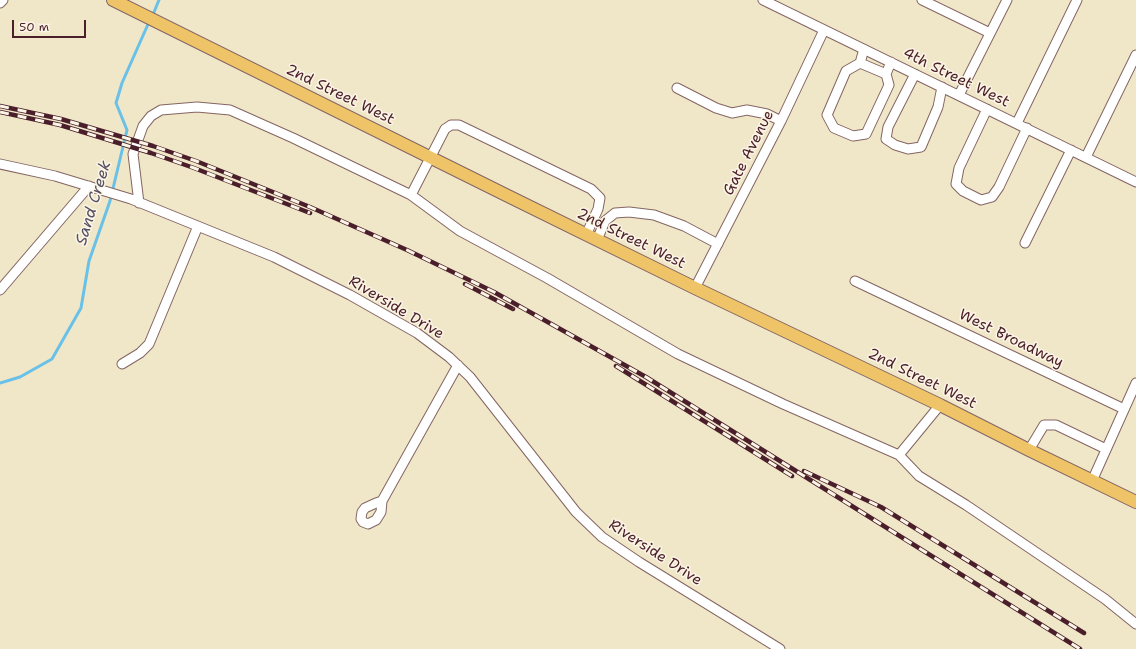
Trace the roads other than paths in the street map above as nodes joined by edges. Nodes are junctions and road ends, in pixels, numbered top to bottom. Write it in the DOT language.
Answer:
graph roads {
  1 [pos="3,0"];
  2 [pos="113,0"];
  3 [pos="763,0"];
  4 [pos="922,0"];
  5 [pos="1007,0"];
  6 [pos="1077,0"];
  7 [pos="0,3"];
  8 [pos="824,30"];
  9 [pos="990,33"];
  10 [pos="864,50"];
  11 [pos="1136,55"];
  12 [pos="891,62"];
  13 [pos="860,63"];
  14 [pos="886,74"];
  15 [pos="915,74"];
  16 [pos="942,87"];
  17 [pos="677,88"];
  18 [pos="959,95"];
  19 [pos="987,109"];
  20 [pos="781,121"];
  21 [pos="1017,123"];
  22 [pos="1026,128"];
  23 [pos="1071,150"];
  24 [pos="1086,157"];
  25 [pos="429,158"];
  26 [pos="0,164"];
  27 [pos="1136,182"];
  28 [pos="89,186"];
  29 [pos="411,195"];
  30 [pos="139,202"];
  31 [pos="198,226"];
  32 [pos="591,237"];
  33 [pos="1025,243"];
  34 [pos="718,244"];
  35 [pos="855,281"];
  36 [pos="695,288"];
  37 [pos="0,290"];
  38 [pos="122,364"];
  39 [pos="458,366"];
  40 [pos="1136,384"];
  41 [pos="940,405"];
  42 [pos="1124,409"];
  43 [pos="1106,449"];
  44 [pos="1029,450"];
  45 [pos="900,456"];
  46 [pos="1092,481"];
  47 [pos="382,502"];
  48 [pos="1136,502"];
  49 [pos="1136,624"];
  50 [pos="780,649"];
  1 -- 7 [label="street"];
  2 -- 25 [label="main road, 2nd Street West"];
  3 -- 8 [label="street, 4th Street West"];
  4 -- 9 [label="street"];
  5 -- 9 [label="street"];
  6 -- 21 [label="street"];
  8 -- 10 [label="street, 4th Street West"];
  8 -- 20 [label="street, Gate Avenue"];
  9 -- 18 [label="street"];
  10 -- 12 [label="street, 4th Street West"];
  10 -- 13 [label="street"];
  11 -- 24 [label="street"];
  12 -- 14 [label="street"];
  12 -- 15 [label="street, 4th Street West"];
  13 -- 14 [label="street"];
  13 -- 14 [label="street"];
  15 -- 16 [label="street, 4th Street West"];
  15 -- 16 [label="street"];
  16 -- 18 [label="street, 4th Street West"];
  17 -- 20 [label="street"];
  18 -- 19 [label="street, 4th Street West"];
  19 -- 21 [label="street, 4th Street West"];
  19 -- 22 [label="street"];
  20 -- 34 [label="street, Gate Avenue"];
  21 -- 22 [label="street, 4th Street West"];
  22 -- 23 [label="street, 4th Street West"];
  23 -- 24 [label="street, 4th Street West"];
  23 -- 33 [label="street"];
  24 -- 27 [label="street, 4th Street West"];
  25 -- 29 [label="street"];
  25 -- 32 [label="main road, 2nd Street West"];
  25 -- 32 [label="street"];
  26 -- 28 [label="street, Riverside Drive"];
  28 -- 30 [label="street, Riverside Drive"];
  28 -- 37 [label="street"];
  29 -- 30 [label="street"];
  29 -- 45 [label="street"];
  30 -- 31 [label="street, Riverside Drive"];
  31 -- 38 [label="street"];
  31 -- 39 [label="street, Riverside Drive"];
  32 -- 34 [label="street"];
  32 -- 36 [label="main road, 2nd Street West"];
  34 -- 36 [label="street, Gate Avenue"];
  35 -- 42 [label="street, West Broadway"];
  36 -- 41 [label="main road, 2nd Street West"];
  39 -- 47 [label="street"];
  39 -- 50 [label="street, Riverside Drive"];
  40 -- 42 [label="street"];
  41 -- 44 [label="main road, 2nd Street West"];
  41 -- 45 [label="street"];
  42 -- 43 [label="street"];
  43 -- 44 [label="street"];
  43 -- 46 [label="street"];
  44 -- 46 [label="main road, 2nd Street West"];
  45 -- 49 [label="street"];
  46 -- 48 [label="main road, 2nd Street West"];
}
